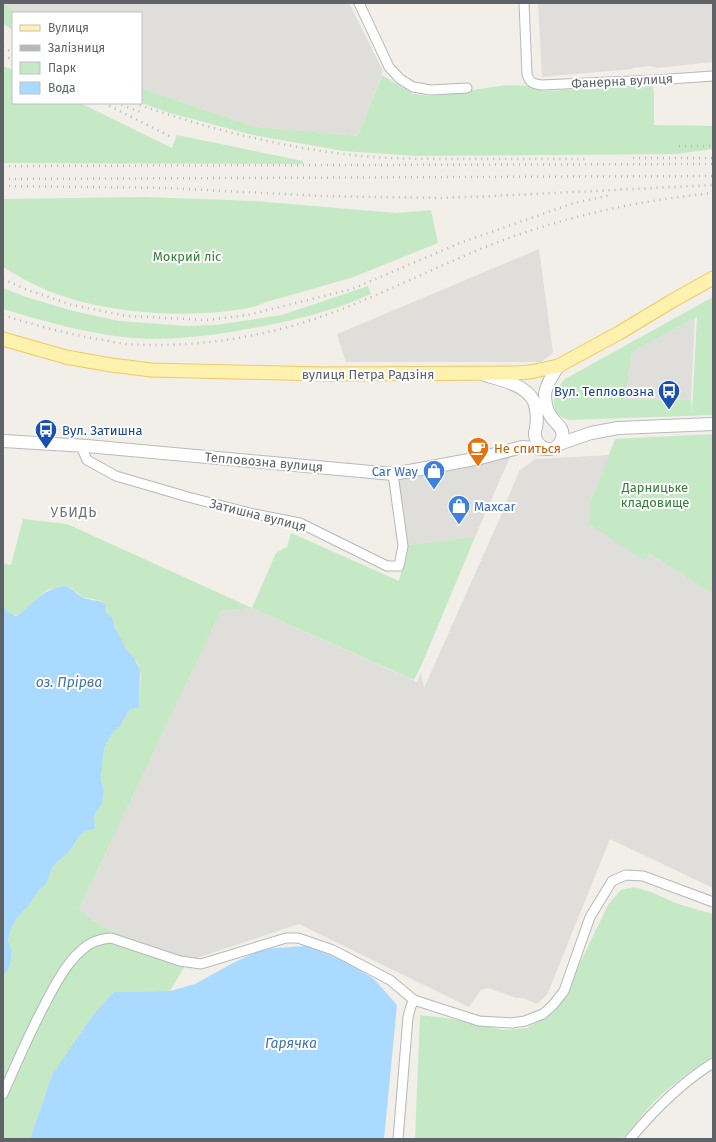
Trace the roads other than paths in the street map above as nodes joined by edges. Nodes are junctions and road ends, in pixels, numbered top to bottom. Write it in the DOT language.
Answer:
graph roads {
  1 [pos="359,3"];
  2 [pos="524,3"];
  3 [pos="713,76"];
  4 [pos="467,88"];
  5 [pos="713,278"];
  6 [pos="3,339"];
  7 [pos="558,366"];
  8 [pos="484,374"];
  9 [pos="556,422"];
  10 [pos="713,424"];
  11 [pos="535,430"];
  12 [pos="591,433"];
  13 [pos="3,441"];
  14 [pos="559,444"];
  15 [pos="81,446"];
  16 [pos="522,447"];
  17 [pos="547,449"];
  18 [pos="393,474"];
  19 [pos="713,902"];
  20 [pos="414,1000"];
  21 [pos="713,1063"];
  22 [pos="3,1094"];
  23 [pos="398,1139"];
  24 [pos="630,1139"];
  1 -- 4 [label="street"];
  2 -- 3 [label="street, Фанерна вулиця"];
  5 -- 7 [label="main road, вулиця Петра Радзіня"];
  6 -- 8 [label="main road, вулиця Петра Радзіня"];
  7 -- 8 [label="main road, вулиця Петра Радзіня"];
  7 -- 9 [label="street"];
  8 -- 11 [label="street"];
  9 -- 11 [label="street"];
  9 -- 12 [label="street"];
  9 -- 14 [label="street"];
  10 -- 12 [label="street"];
  11 -- 16 [label="street"];
  11 -- 17 [label="street"];
  12 -- 14 [label="street"];
  13 -- 15 [label="street, Тепловозна вулиця"];
  14 -- 17 [label="street"];
  15 -- 18 [label="street, Тепловозна вулиця"];
  15 -- 18 [label="street, Затишна вулиця"];
  16 -- 17 [label="street, Тепловозна вулиця"];
  16 -- 18 [label="street, Тепловозна вулиця"];
  19 -- 20 [label="street"];
  20 -- 22 [label="street"];
  20 -- 23 [label="street"];
  21 -- 24 [label="street"];
}
